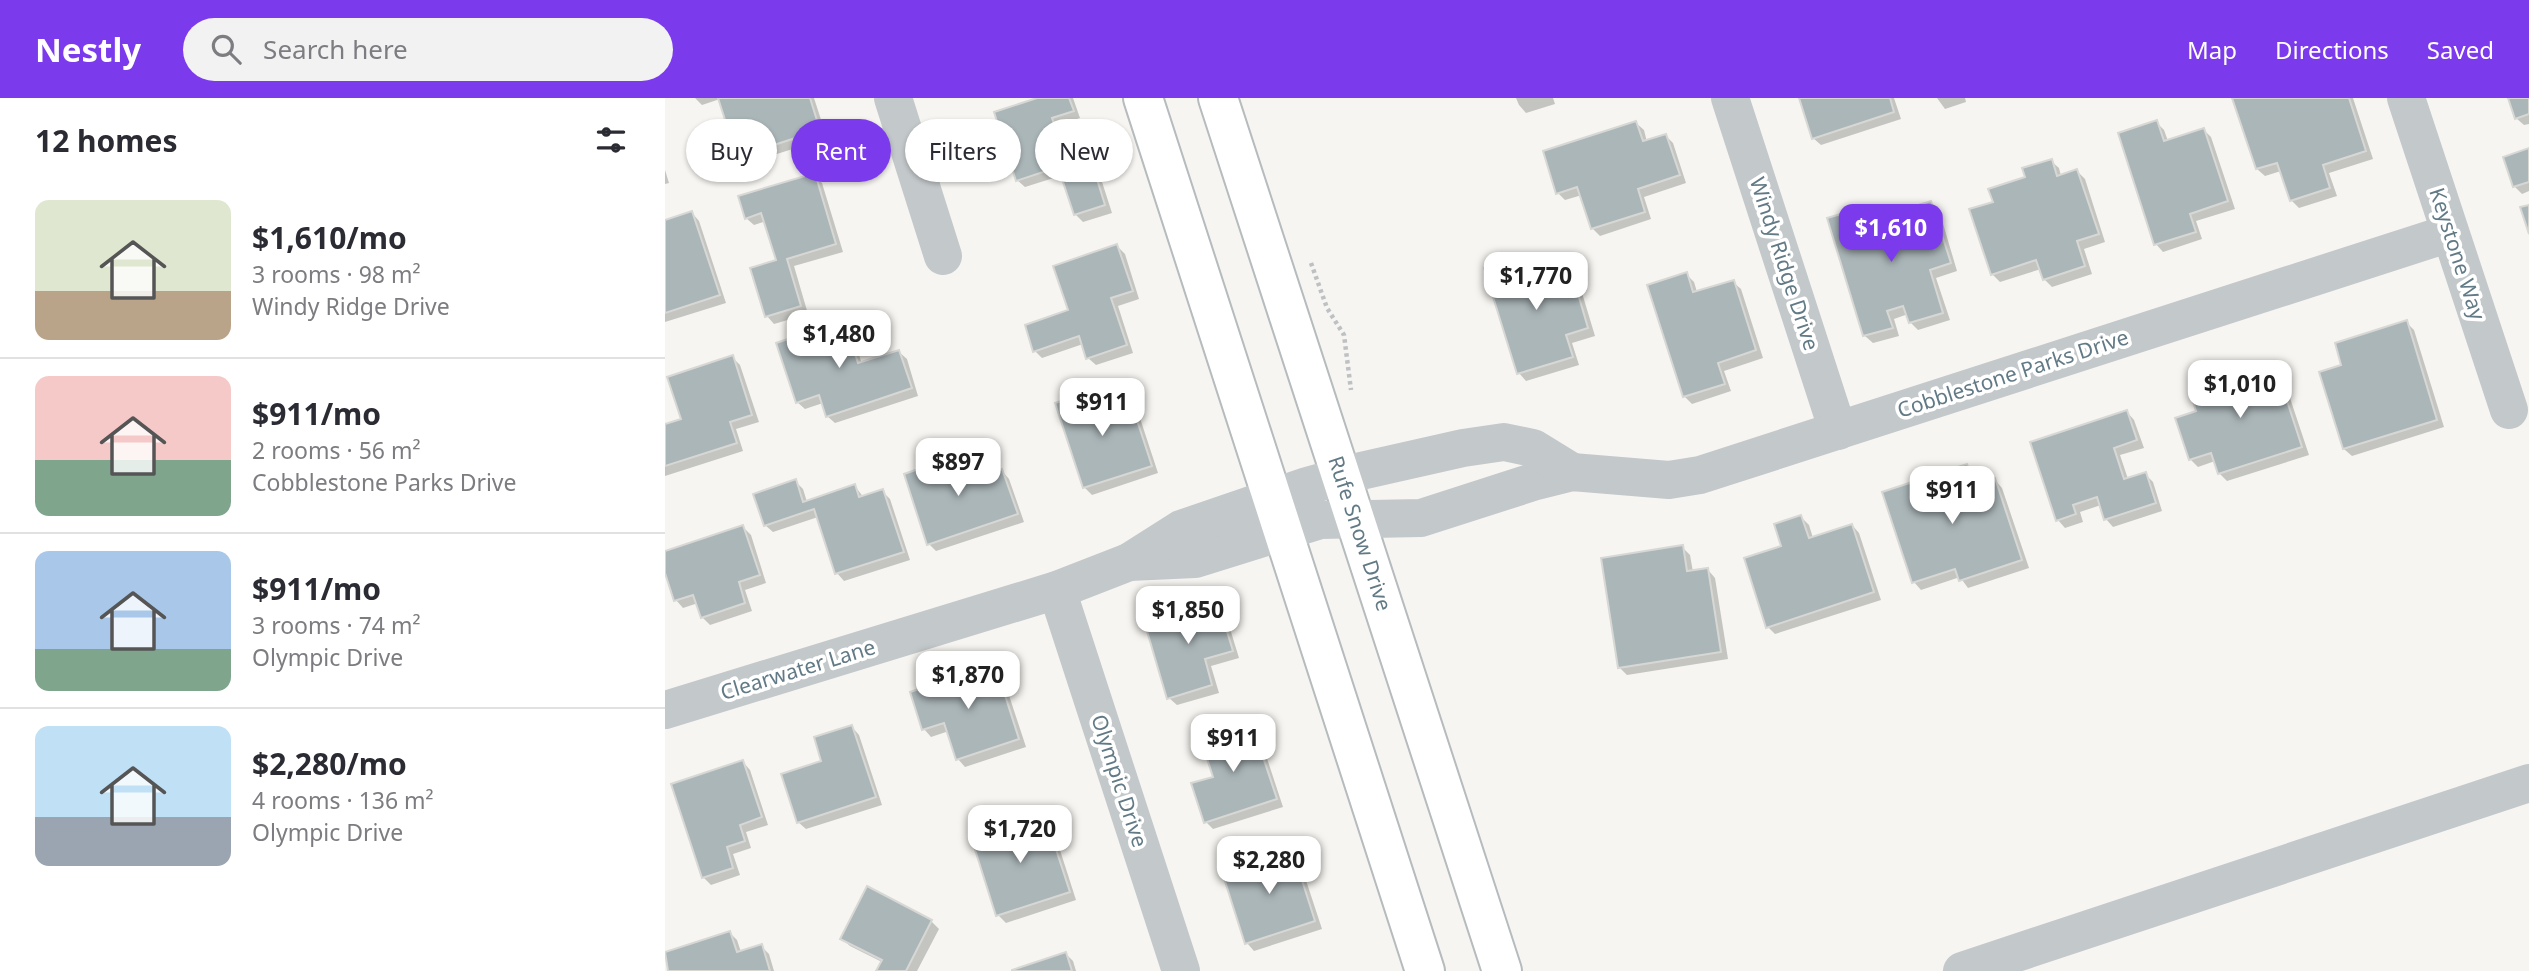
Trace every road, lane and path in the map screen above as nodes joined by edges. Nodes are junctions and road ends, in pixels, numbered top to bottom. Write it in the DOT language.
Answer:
graph roads {
  1 [pos="893,98"];
  2 [pos="1143,98"];
  3 [pos="1218,98"];
  4 [pos="1730,98"];
  5 [pos="2406,98"];
  6 [pos="2449,233"];
  7 [pos="943,256"];
  8 [pos="2509,410"];
  9 [pos="1838,431"];
  10 [pos="1572,472"];
  11 [pos="1314,505"];
  12 [pos="1057,590"];
  13 [pos="665,710"];
  14 [pos="2529,783"];
  15 [pos="1181,971"];
  16 [pos="1425,971"];
  17 [pos="1502,971"];
  18 [pos="1962,971"];
  1 -- 7 [label="street"];
  2 -- 11 [label="main road, Rufe Snow Drive"];
  3 -- 11 [label="main road, Rufe Snow Drive"];
  4 -- 9 [label="street, Windy Ridge Drive"];
  5 -- 6 [label="street, Keystone Way"];
  6 -- 8 [label="street, Keystone Way"];
  6 -- 9 [label="street, Cobblestone Parks Drive"];
  9 -- 10 [label="street, Cobblestone Parks Drive"];
  10 -- 11 [label="street, Cobblestone Parks Drive"];
  10 -- 11 [label="street, Cobblestone Parks Drive"];
  11 -- 12 [label="street, Clearwater Lane"];
  11 -- 16 [label="main road, Rufe Snow Drive"];
  11 -- 17 [label="main road, Rufe Snow Drive"];
  12 -- 13 [label="street, Clearwater Lane"];
  12 -- 15 [label="street, Olympic Drive"];
  14 -- 18 [label="street"];
}
